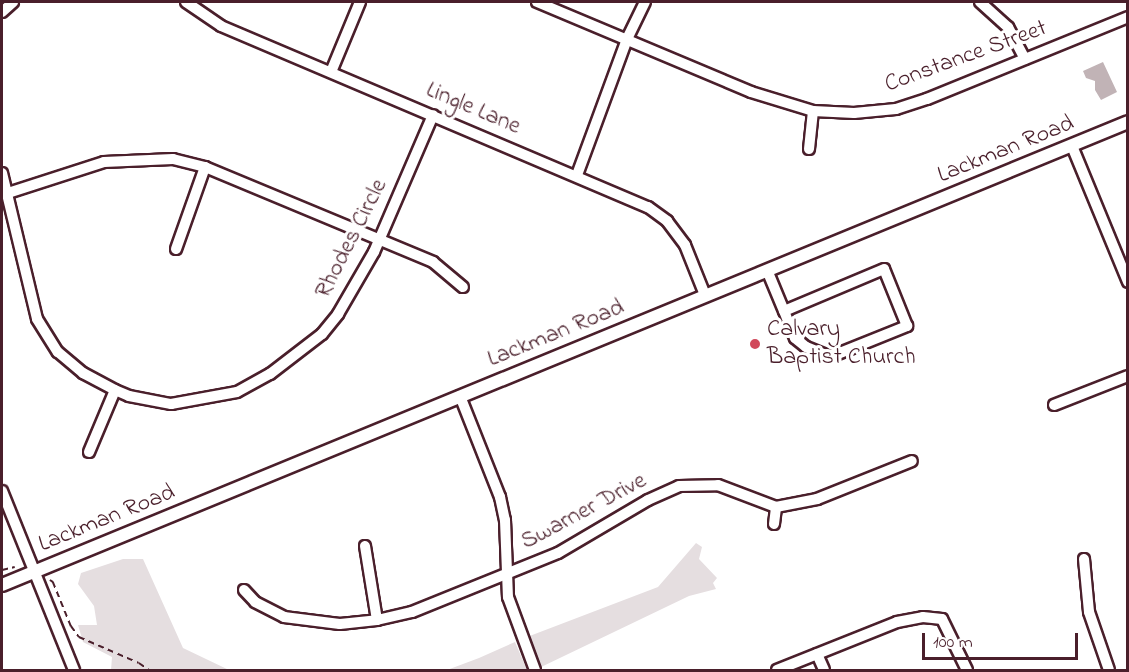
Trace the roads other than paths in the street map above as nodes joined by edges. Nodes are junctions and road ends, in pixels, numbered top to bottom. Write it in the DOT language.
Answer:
graph roads {
  1 [pos="13,2"];
  2 [pos="186,2"];
  3 [pos="360,2"];
  4 [pos="537,2"];
  5 [pos="645,2"];
  6 [pos="980,2"];
  7 [pos="2,12"];
  8 [pos="1128,17"];
  9 [pos="627,39"];
  10 [pos="1025,59"];
  11 [pos="331,72"];
  12 [pos="813,111"];
  13 [pos="433,115"];
  14 [pos="1128,122"];
  15 [pos="1072,146"];
  16 [pos="809,148"];
  17 [pos="205,167"];
  18 [pos="2,173"];
  19 [pos="577,175"];
  20 [pos="8,193"];
  21 [pos="380,240"];
  22 [pos="176,249"];
  23 [pos="767,270"];
  24 [pos="1128,282"];
  25 [pos="463,287"];
  26 [pos="705,295"];
  27 [pos="784,311"];
  28 [pos="1128,376"];
  29 [pos="115,390"];
  30 [pos="460,396"];
  31 [pos="1054,405"];
  32 [pos="89,452"];
  33 [pos="912,461"];
  34 [pos="2,491"];
  35 [pos="776,507"];
  36 [pos="774,524"];
  37 [pos="365,546"];
  38 [pos="1084,559"];
  39 [pos="34,572"];
  40 [pos="507,574"];
  41 [pos="2,585"];
  42 [pos="244,590"];
  43 [pos="377,620"];
  44 [pos="817,654"];
  45 [pos="74,670"];
  46 [pos="535,670"];
  47 [pos="777,670"];
  48 [pos="824,670"];
  49 [pos="967,670"];
  50 [pos="1109,670"];
  1 -- 7 [label="street"];
  2 -- 11 [label="street, Lingle Lane"];
  3 -- 11 [label="street"];
  4 -- 9 [label="street, Constance Street"];
  5 -- 9 [label="street"];
  6 -- 10 [label="street"];
  8 -- 10 [label="street, Constance Street"];
  9 -- 12 [label="street, Constance Street"];
  9 -- 19 [label="street"];
  10 -- 12 [label="street, Constance Street"];
  11 -- 13 [label="street, Lingle Lane"];
  12 -- 16 [label="street"];
  13 -- 19 [label="street, Lingle Lane"];
  13 -- 21 [label="street, Rhodes Circle"];
  14 -- 15 [label="main road, Lackman Road"];
  15 -- 23 [label="main road, Lackman Road"];
  15 -- 24 [label="street"];
  17 -- 20 [label="street"];
  17 -- 21 [label="street"];
  17 -- 22 [label="street"];
  18 -- 20 [label="street, Rhodes Circle"];
  19 -- 26 [label="street, Lingle Lane"];
  20 -- 29 [label="street, Rhodes Circle"];
  21 -- 25 [label="street"];
  21 -- 29 [label="street, Rhodes Circle"];
  23 -- 26 [label="main road, Lackman Road"];
  23 -- 27 [label="street"];
  26 -- 30 [label="main road, Lackman Road"];
  27 -- 27 [label="street"];
  28 -- 31 [label="street"];
  29 -- 32 [label="street"];
  30 -- 39 [label="main road, Lackman Road"];
  30 -- 40 [label="street"];
  33 -- 35 [label="street"];
  34 -- 39 [label="street"];
  35 -- 36 [label="street"];
  35 -- 40 [label="street, Swarner Drive"];
  37 -- 43 [label="street"];
  38 -- 50 [label="street"];
  39 -- 41 [label="main road, Lackman Road"];
  39 -- 45 [label="street"];
  40 -- 43 [label="street, Swarner Drive"];
  40 -- 46 [label="street"];
  42 -- 43 [label="street, Swarner Drive"];
  44 -- 47 [label="street"];
  44 -- 48 [label="street"];
  44 -- 49 [label="street"];
}
